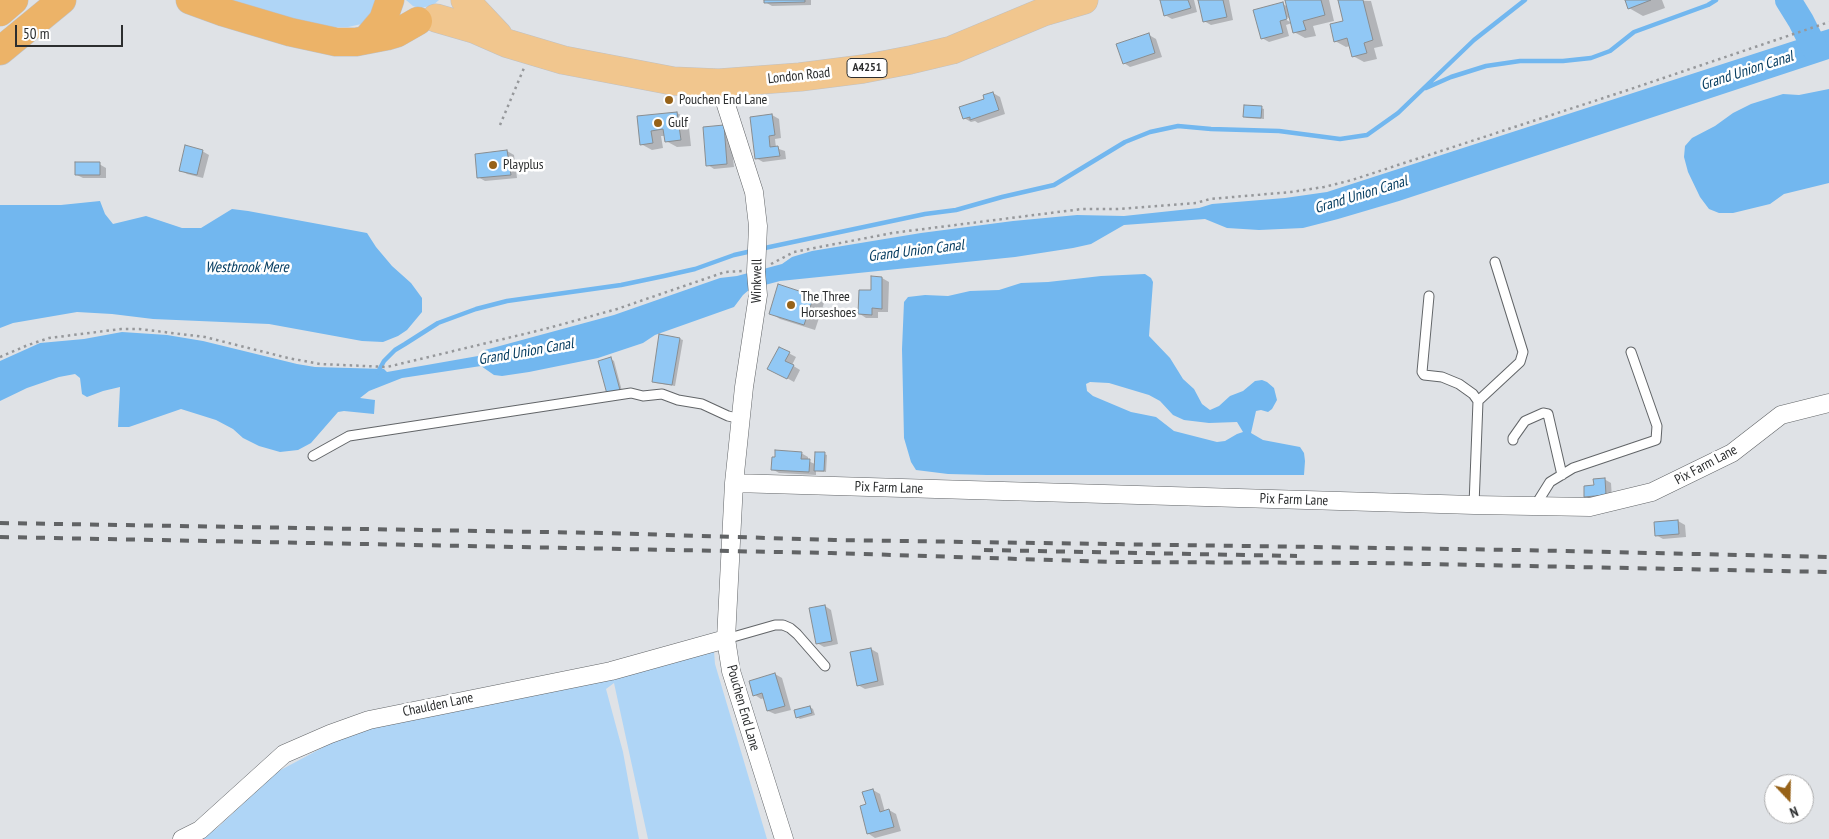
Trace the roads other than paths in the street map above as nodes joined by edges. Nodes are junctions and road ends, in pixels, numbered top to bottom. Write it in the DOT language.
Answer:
graph roads {
  1 [pos="14,0"];
  2 [pos="391,0"];
  3 [pos="465,0"];
  4 [pos="196,1"];
  5 [pos="1074,1"];
  6 [pos="61,3"];
  7 [pos="0,12"];
  8 [pos="436,13"];
  9 [pos="366,40"];
  10 [pos="519,47"];
  11 [pos="0,50"];
  12 [pos="719,83"];
  13 [pos="1495,262"];
  14 [pos="1428,296"];
  15 [pos="1631,352"];
  16 [pos="1478,401"];
  17 [pos="1829,402"];
  18 [pos="741,419"];
  19 [pos="1514,440"];
  20 [pos="313,456"];
  21 [pos="1562,475"];
  22 [pos="734,483"];
  23 [pos="1474,505"];
  24 [pos="1535,506"];
  25 [pos="726,639"];
  26 [pos="825,666"];
  27 [pos="182,839"];
  28 [pos="784,839"];
  1 -- 7 [label="highway"];
  2 -- 8 [label="main road, London Road"];
  2 -- 9 [label="highway"];
  3 -- 10 [label="main road"];
  4 -- 9 [label="highway"];
  5 -- 12 [label="main road, London Road / A4251"];
  6 -- 11 [label="highway"];
  8 -- 9 [label="highway"];
  8 -- 10 [label="main road, London Road / A4251"];
  10 -- 12 [label="main road, London Road / A4251"];
  12 -- 18 [label="street, Winkwell"];
  13 -- 16 [label="lane"];
  14 -- 16 [label="lane"];
  15 -- 21 [label="lane"];
  16 -- 23 [label="lane"];
  17 -- 24 [label="street, Pix Farm Lane"];
  18 -- 20 [label="lane"];
  18 -- 22 [label="street, Winkwell"];
  19 -- 21 [label="lane"];
  21 -- 24 [label="lane"];
  22 -- 23 [label="street, Pix Farm Lane"];
  22 -- 25 [label="street, Pouchen End Lane"];
  23 -- 24 [label="street, Pix Farm Lane"];
  25 -- 26 [label="lane"];
  25 -- 27 [label="street, Chaulden Lane"];
  25 -- 28 [label="street, Pouchen End Lane"];
}
